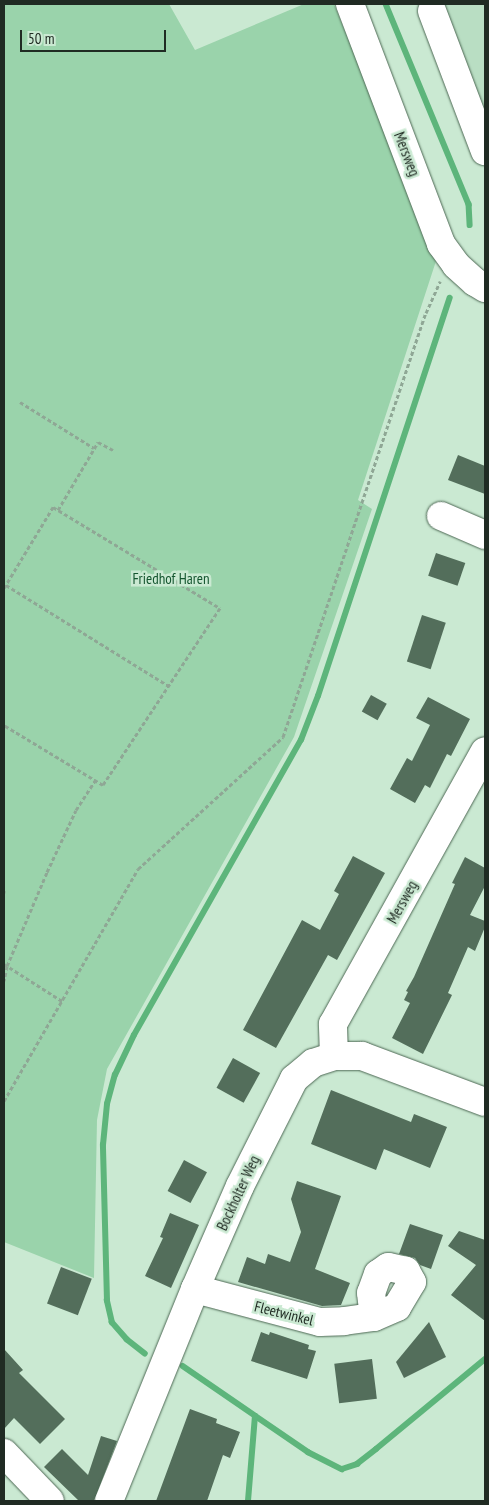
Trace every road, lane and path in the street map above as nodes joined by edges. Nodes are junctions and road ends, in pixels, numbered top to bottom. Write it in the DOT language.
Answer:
graph roads {
  1 [pos="350,4"];
  2 [pos="432,11"];
  3 [pos="485,150"];
  4 [pos="454,262"];
  5 [pos="485,288"];
  6 [pos="20,402"];
  7 [pos="94,448"];
  8 [pos="113,450"];
  9 [pos="58,510"];
  10 [pos="441,516"];
  11 [pos="485,535"];
  12 [pos="5,587"];
  13 [pos="169,686"];
  14 [pos="4,725"];
  15 [pos="485,751"];
  16 [pos="95,781"];
  17 [pos="6,965"];
  18 [pos="4,981"];
  19 [pos="62,1001"];
  20 [pos="334,1056"];
  21 [pos="4,1100"];
  22 [pos="485,1102"];
  23 [pos="195,1289"];
  24 [pos="374,1317"];
  25 [pos="4,1453"];
  26 [pos="50,1501"];
  27 [pos="109,1501"];
  1 -- 4 [label="street, Mersweg"];
  2 -- 3 [label="street"];
  4 -- 5 [label="street, Mersweg"];
  4 -- 19 [label="path"];
  6 -- 7 [label="path"];
  7 -- 8 [label="path"];
  7 -- 9 [label="path"];
  9 -- 12 [label="path"];
  9 -- 13 [label="path"];
  10 -- 11 [label="street"];
  12 -- 13 [label="path"];
  13 -- 16 [label="path"];
  14 -- 16 [label="path"];
  15 -- 20 [label="street, Mersweg"];
  16 -- 17 [label="path"];
  17 -- 18 [label="path"];
  17 -- 19 [label="path"];
  19 -- 21 [label="path"];
  20 -- 22 [label="street, Bockholter Weg"];
  20 -- 23 [label="street, Bockholter Weg"];
  23 -- 24 [label="street, Fleetwinkel"];
  23 -- 27 [label="street, Bockholter Weg"];
  25 -- 26 [label="street"];
}
